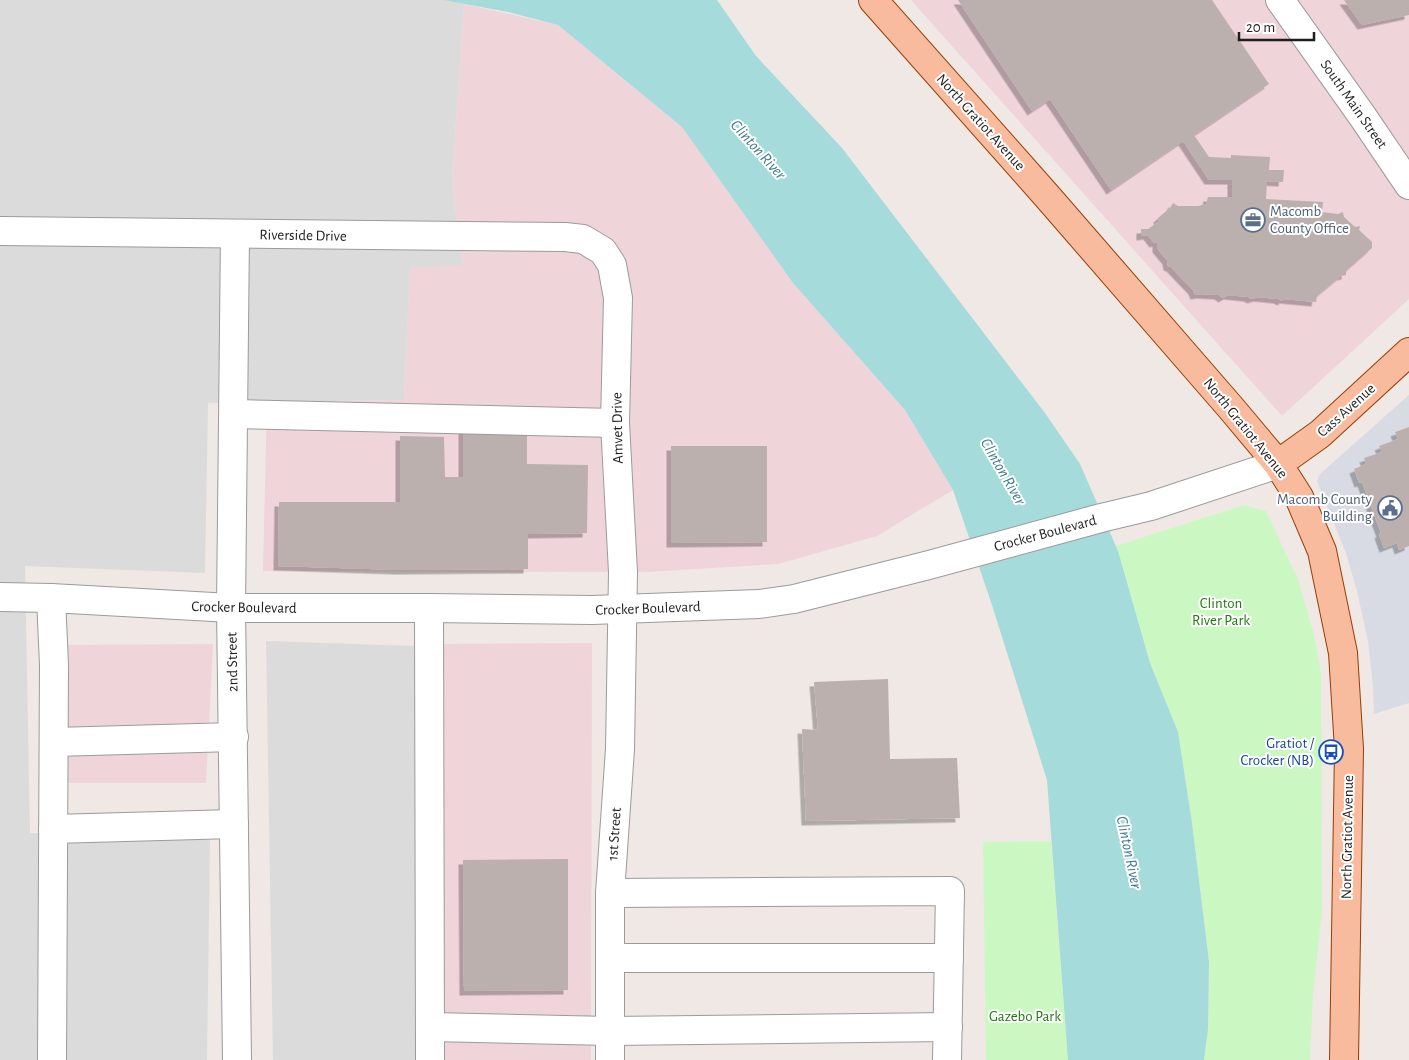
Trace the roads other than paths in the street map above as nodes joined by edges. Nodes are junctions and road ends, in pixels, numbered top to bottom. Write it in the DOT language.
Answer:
graph roads {
  1 [pos="873,0"];
  2 [pos="1280,0"];
  3 [pos="1409,185"];
  4 [pos="0,231"];
  5 [pos="235,234"];
  6 [pos="603,251"];
  7 [pos="1409,352"];
  8 [pos="234,414"];
  9 [pos="615,423"];
  10 [pos="1278,464"];
  11 [pos="0,597"];
  12 [pos="51,598"];
  13 [pos="231,608"];
  14 [pos="429,608"];
  15 [pos="622,608"];
  16 [pos="234,737"];
  17 [pos="54,742"];
  18 [pos="234,824"];
  19 [pos="53,829"];
  20 [pos="610,893"];
  21 [pos="610,958"];
  22 [pos="949,958"];
  23 [pos="948,1027"];
  24 [pos="430,1028"];
  25 [pos="610,1031"];
  26 [pos="52,1060"];
  27 [pos="237,1060"];
  28 [pos="430,1060"];
  29 [pos="610,1060"];
  30 [pos="947,1060"];
  31 [pos="1344,1060"];
  1 -- 10 [label="main road, North Gratiot Avenue"];
  2 -- 3 [label="street, South Main Street"];
  4 -- 5 [label="street, Riverside Drive"];
  5 -- 6 [label="street, Riverside Drive"];
  5 -- 8 [label="street, 2nd Street"];
  6 -- 9 [label="street, Amvet Drive"];
  7 -- 10 [label="main road, Cass Avenue"];
  8 -- 9 [label="street"];
  8 -- 13 [label="street, 2nd Street"];
  9 -- 15 [label="street, Amvet Drive"];
  10 -- 15 [label="street, Crocker Boulevard"];
  10 -- 31 [label="main road, North Gratiot Avenue"];
  11 -- 12 [label="street, Crocker Boulevard"];
  12 -- 13 [label="street, Crocker Boulevard"];
  12 -- 17 [label="street"];
  13 -- 14 [label="street, Crocker Boulevard"];
  13 -- 16 [label="street, 2nd Street"];
  14 -- 15 [label="street, Crocker Boulevard"];
  14 -- 24 [label="street"];
  15 -- 20 [label="street, 1st Street"];
  16 -- 17 [label="street"];
  16 -- 18 [label="street, 2nd Street"];
  17 -- 19 [label="street"];
  18 -- 19 [label="street"];
  18 -- 27 [label="street, 2nd Street"];
  19 -- 26 [label="street"];
  20 -- 21 [label="street, 1st Street"];
  20 -- 22 [label="street"];
  21 -- 22 [label="street"];
  21 -- 25 [label="street, 1st Street"];
  22 -- 23 [label="street"];
  23 -- 25 [label="street"];
  23 -- 30 [label="street"];
  24 -- 25 [label="street"];
  24 -- 28 [label="street"];
  25 -- 29 [label="street, 1st Street"];
}
